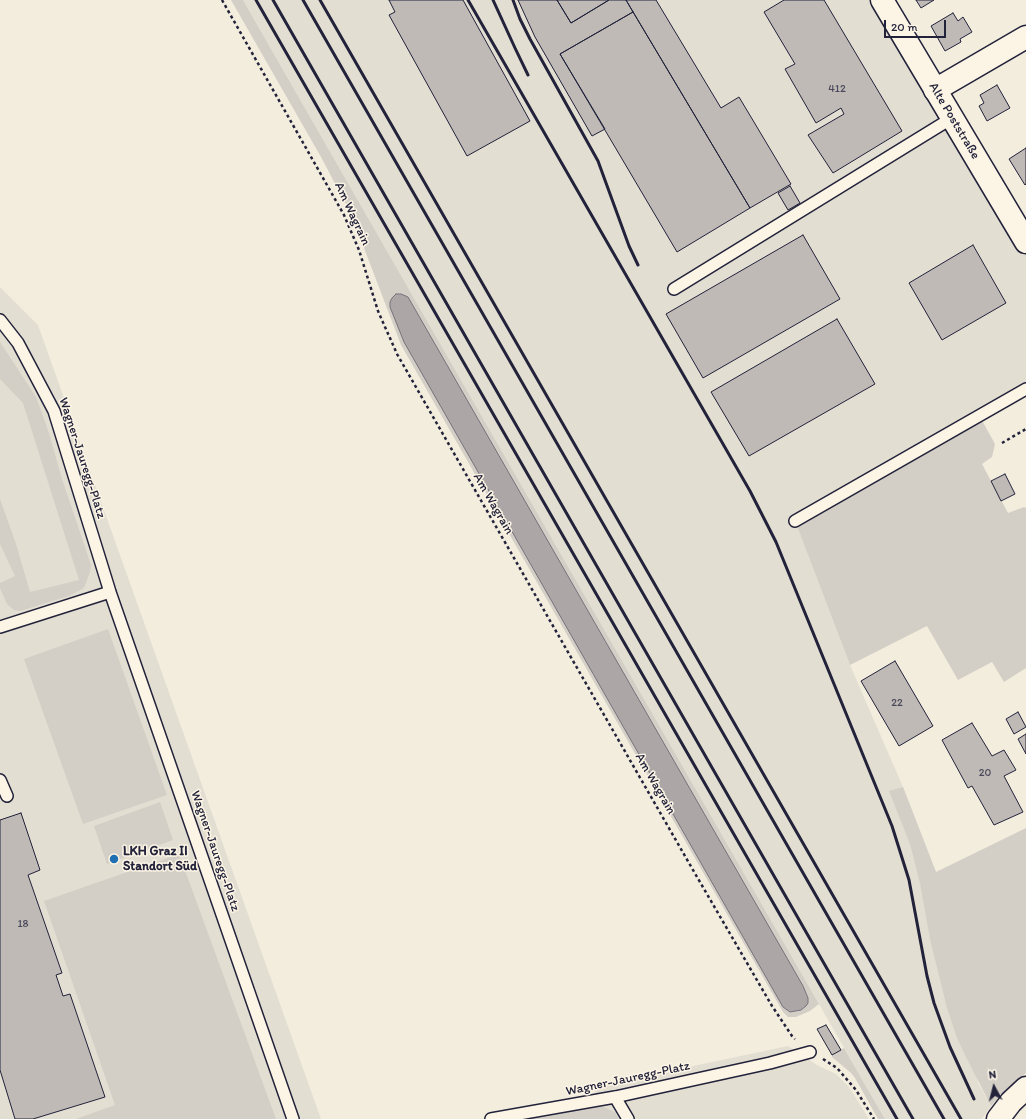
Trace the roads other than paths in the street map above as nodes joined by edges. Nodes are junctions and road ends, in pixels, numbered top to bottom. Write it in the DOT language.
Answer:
graph roads {
  1 [pos="882,0"];
  2 [pos="1026,37"];
  3 [pos="935,90"];
  4 [pos="952,118"];
  5 [pos="1026,242"];
  6 [pos="674,289"];
  7 [pos="0,320"];
  8 [pos="1026,389"];
  9 [pos="795,521"];
  10 [pos="110,592"];
  11 [pos="0,627"];
  12 [pos="0,780"];
  13 [pos="7,796"];
  14 [pos="810,1052"];
  15 [pos="1026,1088"];
  16 [pos="615,1097"];
  17 [pos="293,1119"];
  18 [pos="491,1119"];
  19 [pos="628,1119"];
  20 [pos="998,1119"];
  1 -- 3 [label="street, Alte Poststraße"];
  2 -- 3 [label="street"];
  3 -- 4 [label="street, Alte Poststraße"];
  4 -- 5 [label="street, Alte Poststraße"];
  4 -- 6 [label="lane"];
  7 -- 10 [label="lane, Wagner-Jauregg-Platz"];
  8 -- 9 [label="lane"];
  10 -- 11 [label="lane"];
  10 -- 17 [label="lane, Wagner-Jauregg-Platz"];
  12 -- 13 [label="lane"];
  14 -- 16 [label="lane, Wagner-Jauregg-Platz"];
  15 -- 20 [label="street"];
  16 -- 18 [label="lane, Wagner-Jauregg-Platz"];
  16 -- 19 [label="lane"];
}
